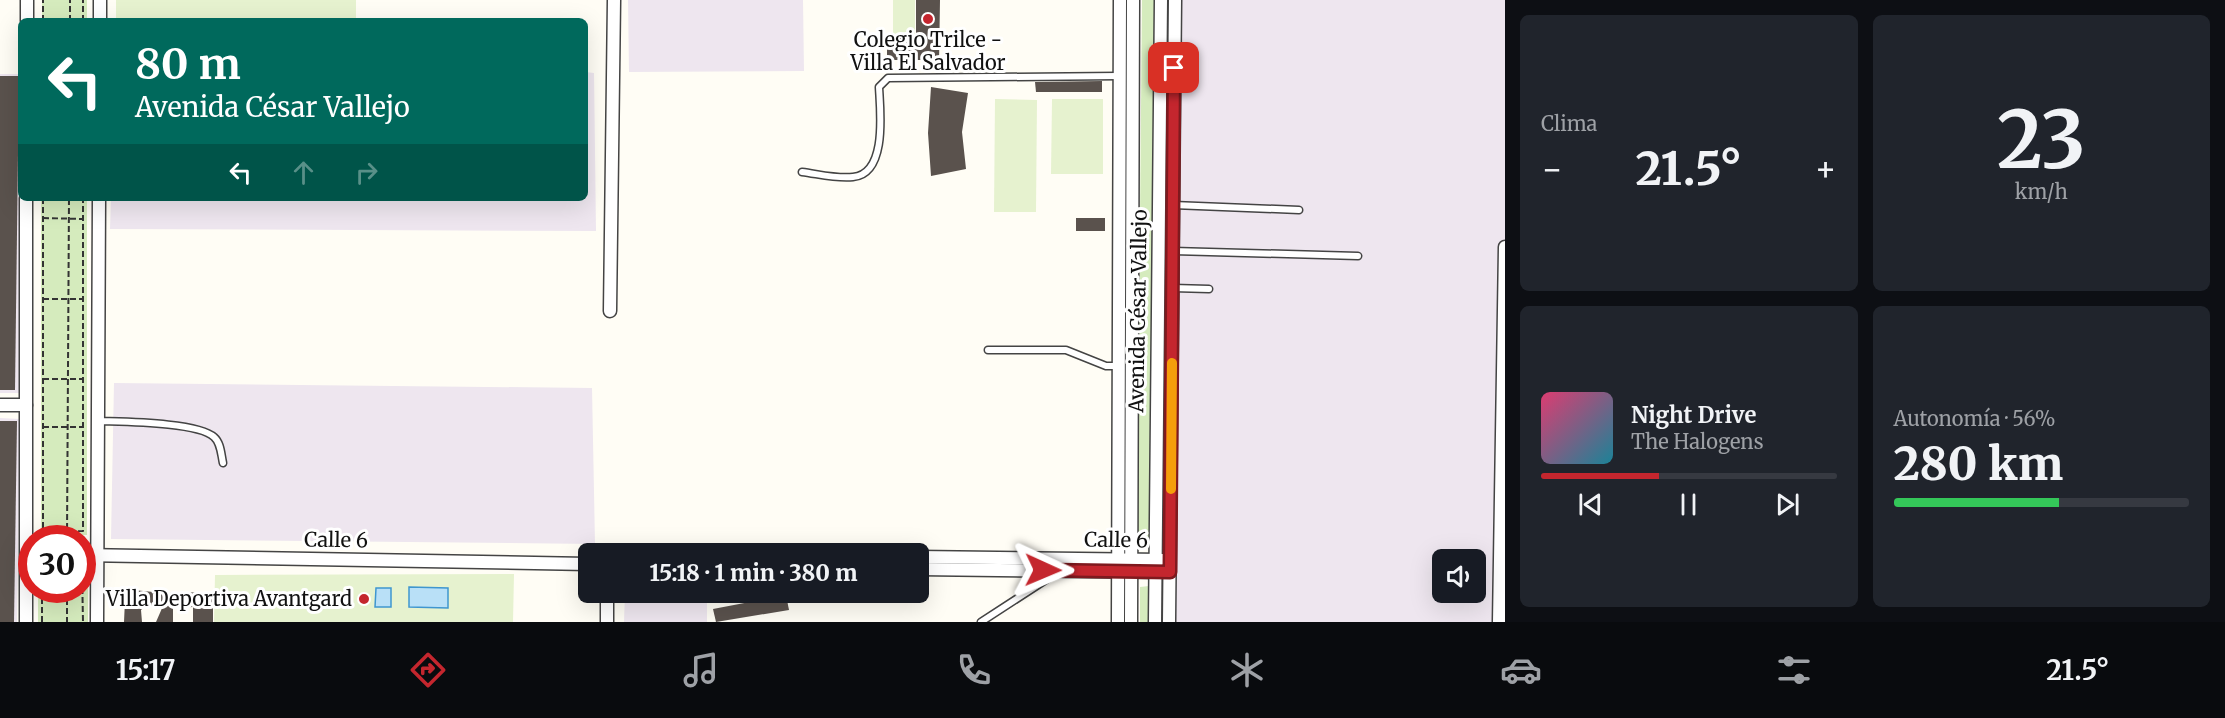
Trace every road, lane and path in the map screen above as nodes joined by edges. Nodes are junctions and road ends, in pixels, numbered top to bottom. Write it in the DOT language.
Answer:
graph roads {
  1 [pos="27,0"];
  2 [pos="44,0"];
  3 [pos="70,0"];
  4 [pos="83,0"];
  5 [pos="100,0"];
  6 [pos="614,0"];
  7 [pos="1120,0"];
  8 [pos="1133,0"];
  9 [pos="1161,0"];
  10 [pos="1175,0"];
  11 [pos="27,18"];
  12 [pos="44,18"];
  13 [pos="70,18"];
  14 [pos="83,18"];
  15 [pos="100,18"];
  16 [pos="1120,76"];
  17 [pos="802,172"];
  18 [pos="26,201"];
  19 [pos="44,201"];
  20 [pos="69,201"];
  21 [pos="83,201"];
  22 [pos="99,201"];
  23 [pos="1173,205"];
  24 [pos="1299,210"];
  25 [pos="44,218"];
  26 [pos="69,219"];
  27 [pos="83,219"];
  28 [pos="1505,247"];
  29 [pos="1173,251"];
  30 [pos="1358,256"];
  31 [pos="1173,288"];
  32 [pos="1209,289"];
  33 [pos="43,299"];
  34 [pos="68,299"];
  35 [pos="83,299"];
  36 [pos="610,311"];
  37 [pos="988,350"];
  38 [pos="1118,366"];
  39 [pos="68,379"];
  40 [pos="83,379"];
  41 [pos="43,380"];
  42 [pos="0,405"];
  43 [pos="26,405"];
  44 [pos="98,421"];
  45 [pos="43,427"];
  46 [pos="68,427"];
  47 [pos="83,428"];
  48 [pos="223,463"];
  49 [pos="28,525"];
  50 [pos="43,525"];
  51 [pos="67,525"];
  52 [pos="83,525"];
  53 [pos="97,555"];
  54 [pos="929,559"];
  55 [pos="958,563"];
  56 [pos="578,564"];
  57 [pos="1043,565"];
  58 [pos="1084,565"];
  59 [pos="1118,566"];
  60 [pos="1131,566"];
  61 [pos="1156,566"];
  62 [pos="1170,566"];
  63 [pos="929,567"];
  64 [pos="1061,570"];
  65 [pos="27,603"];
  66 [pos="42,603"];
  67 [pos="67,603"];
  68 [pos="83,603"];
  69 [pos="607,603"];
  70 [pos="26,622"];
  71 [pos="42,622"];
  72 [pos="67,622"];
  73 [pos="83,622"];
  74 [pos="97,622"];
  75 [pos="607,622"];
  76 [pos="981,622"];
  77 [pos="1118,622"];
  78 [pos="1131,622"];
  79 [pos="1155,622"];
  80 [pos="1169,622"];
  81 [pos="1499,622"];
  1 -- 11 [label="street"];
  2 -- 12 [label="path"];
  3 -- 13 [label="path"];
  4 -- 14 [label="path"];
  5 -- 15 [label="street"];
  6 -- 36 [label="street"];
  7 -- 16 [label="street, Avenida César Vallejo"];
  8 -- 60 [label="street, Avenida César Vallejo"];
  9 -- 61 [label="street, Avenida César Vallejo"];
  10 -- 23 [label="street, Avenida César Vallejo"];
  16 -- 17 [label="lane"];
  16 -- 38 [label="street, Avenida César Vallejo"];
  18 -- 43 [label="street"];
  19 -- 25 [label="path"];
  20 -- 26 [label="path"];
  21 -- 27 [label="path"];
  22 -- 44 [label="street"];
  23 -- 24 [label="lane"];
  23 -- 29 [label="street, Avenida César Vallejo"];
  25 -- 26 [label="path"];
  25 -- 33 [label="path"];
  26 -- 27 [label="path"];
  26 -- 34 [label="path"];
  27 -- 35 [label="path"];
  28 -- 81 [label="street"];
  29 -- 30 [label="lane"];
  29 -- 31 [label="street, Avenida César Vallejo"];
  31 -- 32 [label="lane"];
  31 -- 62 [label="street, Avenida César Vallejo"];
  33 -- 34 [label="path"];
  33 -- 41 [label="path"];
  34 -- 35 [label="path"];
  34 -- 39 [label="path"];
  35 -- 40 [label="path"];
  37 -- 38 [label="lane"];
  38 -- 59 [label="street, Avenida César Vallejo"];
  39 -- 40 [label="path"];
  39 -- 41 [label="path"];
  39 -- 46 [label="path"];
  40 -- 47 [label="path"];
  41 -- 45 [label="path"];
  42 -- 43 [label="street"];
  43 -- 49 [label="street"];
  44 -- 48 [label="lane"];
  44 -- 53 [label="street"];
  45 -- 46 [label="path"];
  45 -- 50 [label="path"];
  46 -- 47 [label="path"];
  46 -- 51 [label="path"];
  47 -- 52 [label="path"];
  53 -- 56 [label="street, Calle 6"];
  53 -- 74 [label="street"];
  54 -- 55 [label="street, Calle 6"];
  55 -- 57 [label="street, Calle 6"];
  55 -- 63 [label="street, Calle 6"];
  57 -- 58 [label="street, Calle 6"];
  57 -- 64 [label="street, Calle 6"];
  58 -- 59 [label="street, Calle 6"];
  58 -- 64 [label="street, Calle 6"];
  59 -- 60 [label="street, Calle 6"];
  59 -- 77 [label="street, Avenida César Vallejo"];
  60 -- 61 [label="street, Calle 6"];
  60 -- 78 [label="street, Avenida César Vallejo"];
  61 -- 62 [label="street, Calle 6"];
  61 -- 79 [label="street, Avenida César Vallejo"];
  62 -- 80 [label="street, Avenida César Vallejo"];
  64 -- 76 [label="lane"];
  65 -- 70 [label="street"];
  66 -- 71 [label="path"];
  67 -- 72 [label="path"];
  68 -- 73 [label="path"];
  69 -- 75 [label="street"];
}
